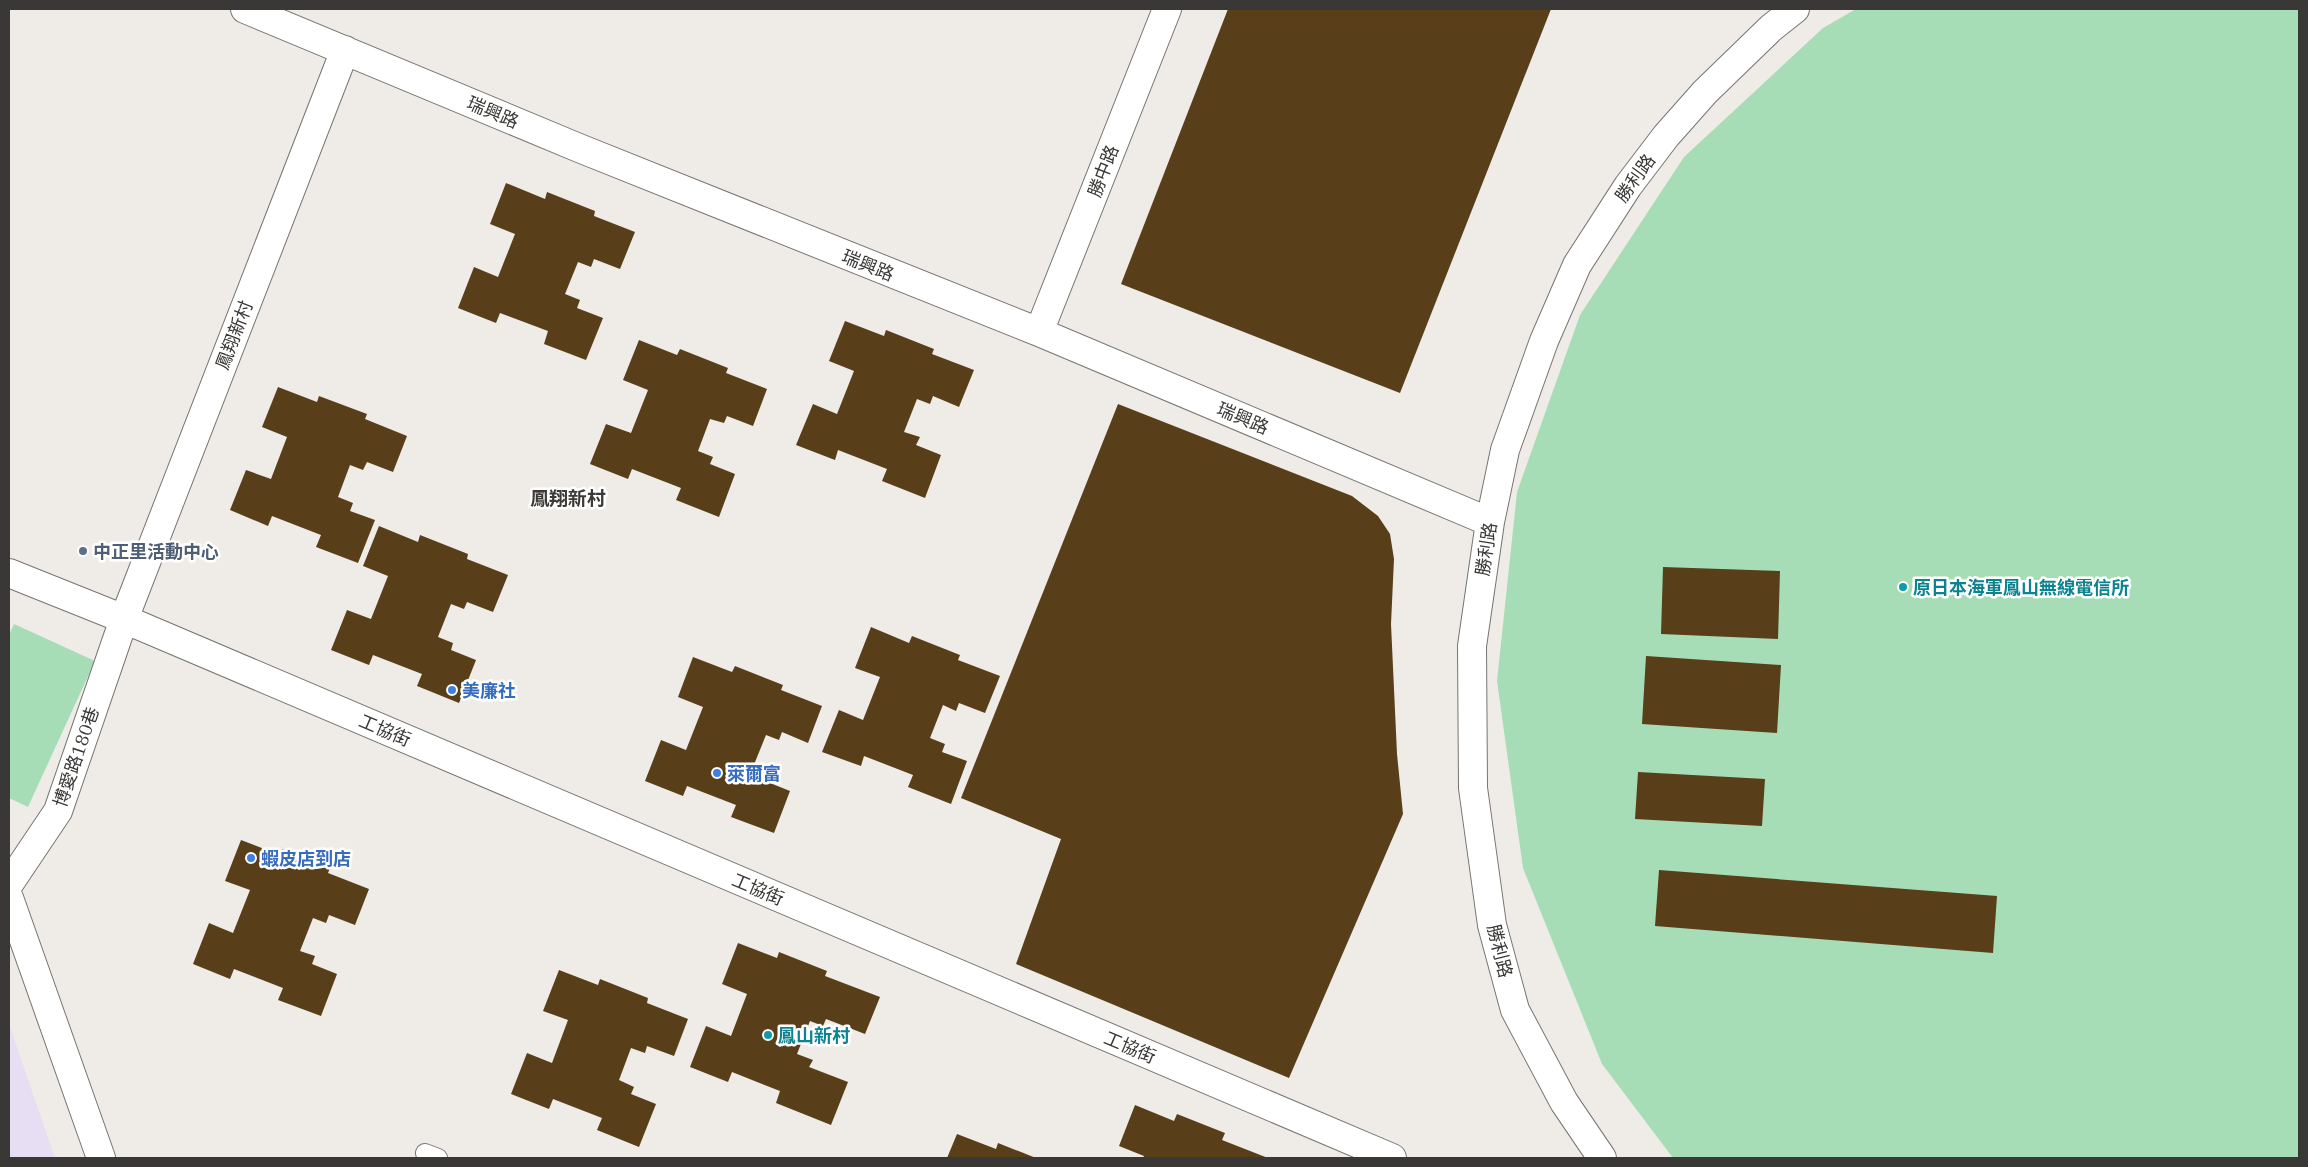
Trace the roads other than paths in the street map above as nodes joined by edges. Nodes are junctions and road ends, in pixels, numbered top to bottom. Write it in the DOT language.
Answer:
graph roads {
  1 [pos="245,9"];
  2 [pos="1167,9"];
  3 [pos="1795,9"];
  4 [pos="345,50"];
  5 [pos="1039,332"];
  6 [pos="1490,522"];
  7 [pos="9,573"];
  8 [pos="124,619"];
  9 [pos="9,884"];
  10 [pos="9,898"];
  11 [pos="101,1158"];
  12 [pos="1392,1158"];
  13 [pos="1602,1158"];
  1 -- 4 [label="street, 瑞興路"];
  2 -- 5 [label="street, 勝中路"];
  3 -- 6 [label="street, 勝利路"];
  4 -- 5 [label="street, 瑞興路"];
  4 -- 8 [label="street, 鳳翔新村"];
  5 -- 6 [label="street, 瑞興路"];
  6 -- 13 [label="street, 勝利路"];
  7 -- 8 [label="street, 工協街"];
  8 -- 9 [label="street, 博愛路180巷"];
  8 -- 12 [label="street, 工協街"];
  10 -- 11 [label="street"];
}
